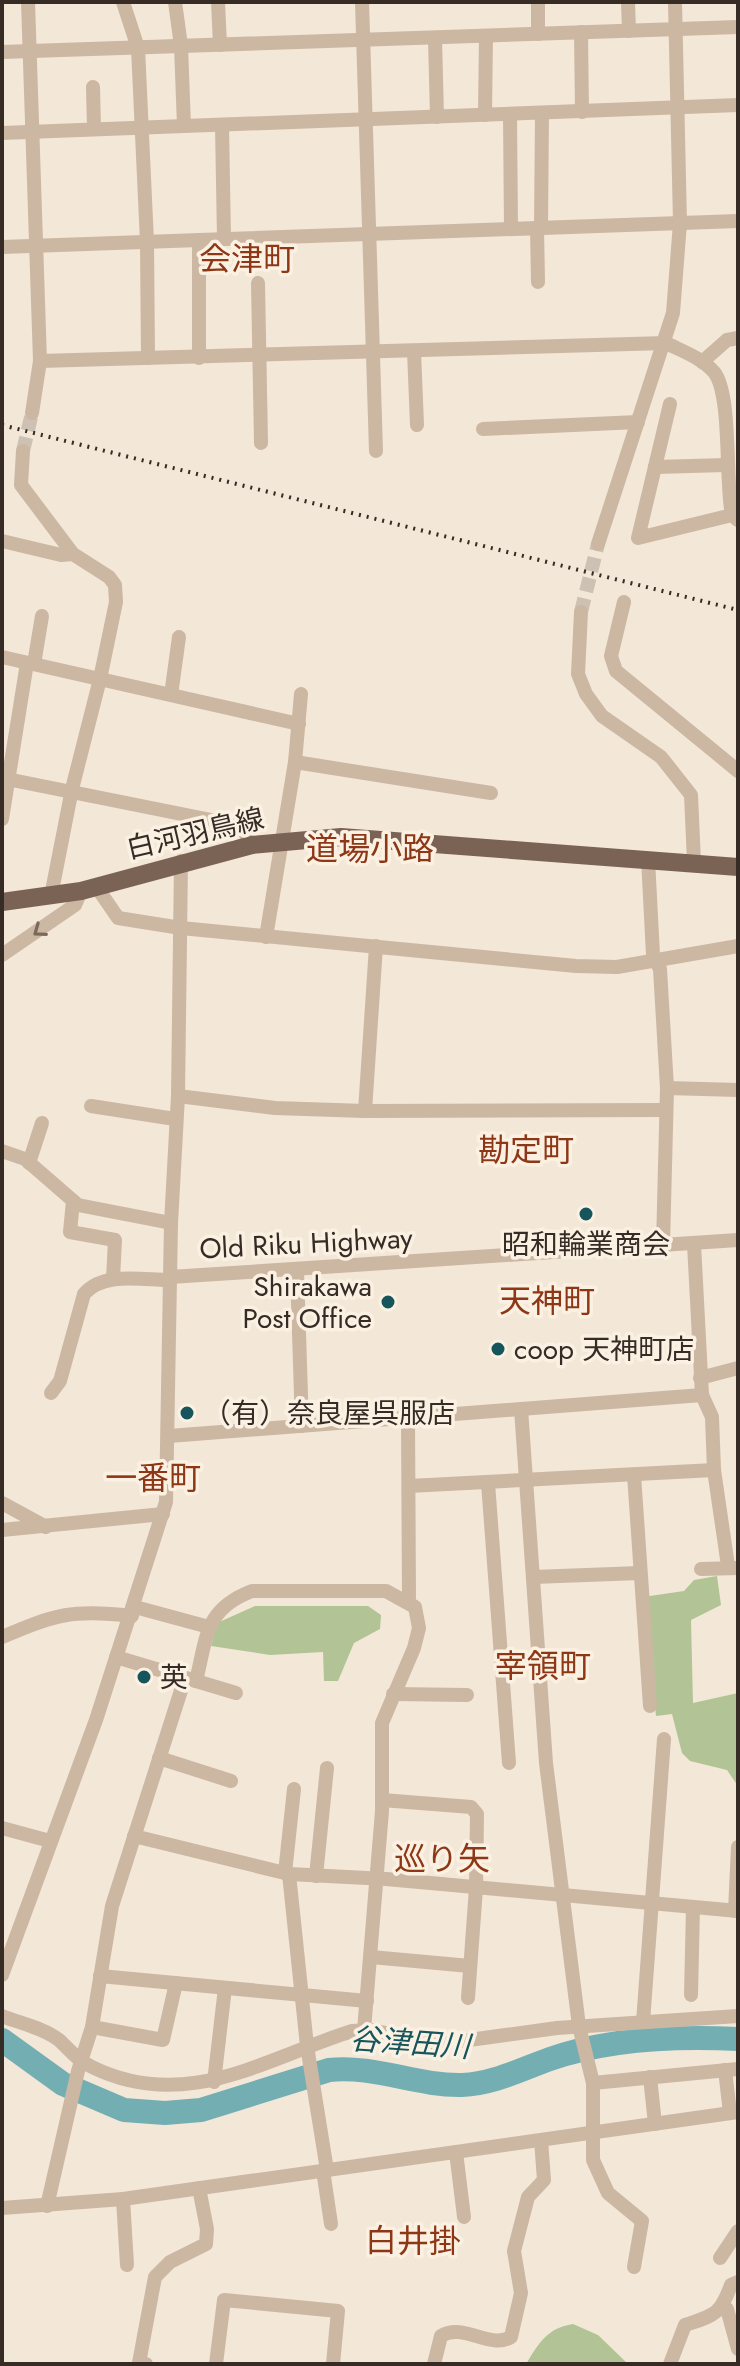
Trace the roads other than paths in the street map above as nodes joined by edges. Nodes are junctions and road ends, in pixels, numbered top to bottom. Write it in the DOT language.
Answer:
graph roads {
  1 [pos="28,2"];
  2 [pos="123,2"];
  3 [pos="175,2"];
  4 [pos="218,2"];
  5 [pos="362,2"];
  6 [pos="538,2"];
  7 [pos="628,2"];
  8 [pos="675,2"];
  9 [pos="738,27"];
  10 [pos="676,29"];
  11 [pos="629,31"];
  12 [pos="581,32"];
  13 [pos="538,34"];
  14 [pos="486,36"];
  15 [pos="435,38"];
  16 [pos="363,40"];
  17 [pos="220,45"];
  18 [pos="181,46"];
  19 [pos="138,48"];
  20 [pos="31,51"];
  21 [pos="2,52"];
  22 [pos="93,87"];
  23 [pos="738,105"];
  24 [pos="680,106"];
  25 [pos="582,112"];
  26 [pos="542,113"];
  27 [pos="510,114"];
  28 [pos="485,115"];
  29 [pos="437,117"];
  30 [pos="367,119"];
  31 [pos="222,125"];
  32 [pos="184,126"];
  33 [pos="142,128"];
  34 [pos="94,129"];
  35 [pos="34,131"];
  36 [pos="2,133"];
  37 [pos="738,221"];
  38 [pos="680,223"];
  39 [pos="539,228"];
  40 [pos="511,229"];
  41 [pos="370,234"];
  42 [pos="224,239"];
  43 [pos="199,240"];
  44 [pos="147,242"];
  45 [pos="38,246"];
  46 [pos="2,247"];
  47 [pos="538,282"];
  48 [pos="258,283"];
  49 [pos="738,338"];
  50 [pos="666,343"];
  51 [pos="414,351"];
  52 [pos="374,353"];
  53 [pos="260,355"];
  54 [pos="148,358"];
  55 [pos="199,358"];
  56 [pos="40,361"];
  57 [pos="702,362"];
  58 [pos="670,404"];
  59 [pos="32,413"];
  60 [pos="638,422"];
  61 [pos="417,425"];
  62 [pos="483,429"];
  63 [pos="261,443"];
  64 [pos="23,451"];
  65 [pos="376,451"];
  66 [pos="726,465"];
  67 [pos="655,467"];
  68 [pos="735,518"];
  69 [pos="2,541"];
  70 [pos="598,544"];
  71 [pos="73,554"];
  72 [pos="624,602"];
  73 [pos="581,612"];
  74 [pos="42,616"];
  75 [pos="179,637"];
  76 [pos="2,657"];
  77 [pos="31,663"];
  78 [pos="100,679"];
  79 [pos="301,694"];
  80 [pos="171,695"];
  81 [pos="299,724"];
  82 [pos="8,730"];
  83 [pos="295,762"];
  84 [pos="738,771"];
  85 [pos="5,778"];
  86 [pos="72,789"];
  87 [pos="491,793"];
  88 [pos="2,819"];
  89 [pos="280,841"];
  90 [pos="252,845"];
  91 [pos="648,859"];
  92 [pos="181,861"];
  93 [pos="694,862"];
  94 [pos="738,867"];
  95 [pos="88,888"];
  96 [pos="51,896"];
  97 [pos="2,902"];
  98 [pos="181,928"];
  99 [pos="266,937"];
  100 [pos="376,946"];
  101 [pos="738,946"];
  102 [pos="2,955"];
  103 [pos="655,961"];
  104 [pos="667,1088"];
  105 [pos="738,1090"];
  106 [pos="178,1096"];
  107 [pos="91,1106"];
  108 [pos="666,1110"];
  109 [pos="365,1111"];
  110 [pos="175,1119"];
  111 [pos="42,1123"];
  112 [pos="2,1151"];
  113 [pos="29,1163"];
  114 [pos="73,1201"];
  115 [pos="171,1223"];
  116 [pos="738,1240"];
  117 [pos="694,1244"];
  118 [pos="663,1245"];
  119 [pos="297,1271"];
  120 [pos="170,1278"];
  121 [pos="113,1279"];
  122 [pos="738,1368"];
  123 [pos="700,1378"];
  124 [pos="51,1393"];
  125 [pos="702,1395"];
  126 [pos="521,1409"];
  127 [pos="408,1418"];
  128 [pos="302,1426"];
  129 [pos="169,1436"];
  130 [pos="714,1470"];
  131 [pos="634,1475"];
  132 [pos="527,1482"];
  133 [pos="488,1483"];
  134 [pos="409,1486"];
  135 [pos="2,1503"];
  136 [pos="163,1514"];
  137 [pos="46,1527"];
  138 [pos="2,1530"];
  139 [pos="733,1567"];
  140 [pos="701,1569"];
  141 [pos="640,1573"];
  142 [pos="533,1577"];
  143 [pos="409,1600"];
  144 [pos="133,1612"];
  145 [pos="209,1627"];
  146 [pos="2,1637"];
  147 [pos="116,1657"];
  148 [pos="190,1679"];
  149 [pos="236,1693"];
  150 [pos="393,1694"];
  151 [pos="467,1695"];
  152 [pos="650,1706"];
  153 [pos="664,1739"];
  154 [pos="159,1758"];
  155 [pos="509,1763"];
  156 [pos="327,1768"];
  157 [pos="231,1781"];
  158 [pos="294,1789"];
  159 [pos="382,1800"];
  160 [pos="2,1828"];
  161 [pos="134,1836"];
  162 [pos="50,1841"];
  163 [pos="738,1847"];
  164 [pos="287,1874"];
  165 [pos="316,1876"];
  166 [pos="375,1879"];
  167 [pos="476,1888"];
  168 [pos="564,1896"];
  169 [pos="651,1903"];
  170 [pos="693,1907"];
  171 [pos="736,1911"];
  172 [pos="371,1957"];
  173 [pos="470,1966"];
  174 [pos="2,1975"];
  175 [pos="100,1976"];
  176 [pos="176,1983"];
  177 [pos="225,1988"];
  178 [pos="302,1995"];
  179 [pos="691,1995"];
  180 [pos="468,1998"];
  181 [pos="367,2001"];
  182 [pos="2,2016"];
  183 [pos="738,2016"];
  184 [pos="643,2022"];
  185 [pos="92,2027"];
  186 [pos="364,2030"];
  187 [pos="580,2032"];
  188 [pos="307,2046"];
  189 [pos="80,2066"];
  190 [pos="731,2070"];
  191 [pos="650,2077"];
  192 [pos="592,2078"];
  193 [pos="214,2082"];
  194 [pos="734,2113"];
  195 [pos="655,2124"];
  196 [pos="591,2133"];
  197 [pos="541,2140"];
  198 [pos="456,2152"];
  199 [pos="325,2170"];
  200 [pos="199,2188"];
  201 [pos="123,2199"];
  202 [pos="47,2206"];
  203 [pos="2,2208"];
  204 [pos="464,2217"];
  205 [pos="331,2224"];
  206 [pos="738,2231"];
  207 [pos="720,2258"];
  208 [pos="127,2265"];
  209 [pos="634,2267"];
  210 [pos="738,2282"];
  211 [pos="723,2307"];
  212 [pos="738,2349"];
  213 [pos="146,2364"];
  214 [pos="216,2364"];
  215 [pos="333,2364"];
  216 [pos="434,2364"];
  217 [pos="670,2364"];
  1 -- 20 [label="street"];
  2 -- 19 [label="street"];
  3 -- 18 [label="street"];
  4 -- 17 [label="street"];
  5 -- 16 [label="street"];
  6 -- 13 [label="street"];
  7 -- 11 [label="street"];
  8 -- 10 [label="street"];
  9 -- 10 [label="street"];
  10 -- 11 [label="street"];
  10 -- 24 [label="street"];
  11 -- 12 [label="street"];
  12 -- 13 [label="street"];
  12 -- 25 [label="street"];
  13 -- 14 [label="street"];
  14 -- 15 [label="street"];
  14 -- 28 [label="street"];
  15 -- 16 [label="street"];
  15 -- 29 [label="street"];
  16 -- 17 [label="street"];
  16 -- 30 [label="street"];
  17 -- 18 [label="street"];
  18 -- 19 [label="street"];
  18 -- 32 [label="street"];
  19 -- 20 [label="street"];
  19 -- 33 [label="street"];
  20 -- 21 [label="street"];
  20 -- 35 [label="street"];
  22 -- 34 [label="street"];
  23 -- 24 [label="street"];
  24 -- 25 [label="street"];
  24 -- 38 [label="street"];
  25 -- 26 [label="street"];
  26 -- 27 [label="street"];
  26 -- 39 [label="street"];
  27 -- 28 [label="street"];
  27 -- 40 [label="street"];
  28 -- 29 [label="street"];
  29 -- 30 [label="street"];
  30 -- 31 [label="street"];
  30 -- 41 [label="street"];
  31 -- 32 [label="street"];
  31 -- 42 [label="street"];
  32 -- 33 [label="street"];
  33 -- 34 [label="street"];
  33 -- 44 [label="street"];
  34 -- 35 [label="street"];
  35 -- 36 [label="street"];
  35 -- 45 [label="street"];
  37 -- 38 [label="street"];
  38 -- 39 [label="street"];
  38 -- 50 [label="street"];
  39 -- 40 [label="street"];
  39 -- 47 [label="street"];
  40 -- 41 [label="street"];
  41 -- 42 [label="street"];
  41 -- 52 [label="street"];
  42 -- 43 [label="street"];
  43 -- 44 [label="street"];
  43 -- 55 [label="street"];
  44 -- 45 [label="street"];
  44 -- 54 [label="street"];
  45 -- 46 [label="street"];
  45 -- 56 [label="street"];
  48 -- 53 [label="street"];
  49 -- 57 [label="street"];
  50 -- 51 [label="street"];
  50 -- 57 [label="street"];
  50 -- 60 [label="street"];
  51 -- 52 [label="street"];
  51 -- 61 [label="street"];
  52 -- 53 [label="street"];
  52 -- 65 [label="street"];
  53 -- 55 [label="street"];
  53 -- 63 [label="street"];
  54 -- 55 [label="street"];
  54 -- 56 [label="street"];
  56 -- 59 [label="street"];
  57 -- 66 [label="street"];
  58 -- 67 [label="street"];
  60 -- 62 [label="street"];
  60 -- 70 [label="street"];
  64 -- 71 [label="street"];
  66 -- 67 [label="street"];
  66 -- 68 [label="street"];
  67 -- 68 [label="street"];
  69 -- 71 [label="street"];
  71 -- 78 [label="street"];
  72 -- 84 [label="street"];
  73 -- 93 [label="street"];
  74 -- 77 [label="street"];
  75 -- 80 [label="street"];
  76 -- 77 [label="street"];
  77 -- 78 [label="street"];
  77 -- 82 [label="street"];
  78 -- 80 [label="street"];
  78 -- 86 [label="street"];
  79 -- 81 [label="street"];
  80 -- 81 [label="street"];
  81 -- 83 [label="street"];
  82 -- 85 [label="street"];
  83 -- 87 [label="street"];
  83 -- 89 [label="street"];
  85 -- 86 [label="street"];
  85 -- 88 [label="street"];
  86 -- 90 [label="street"];
  86 -- 96 [label="street"];
  89 -- 90 [label="main road, 白河羽鳥線"];
  89 -- 91 [label="main road, 白河羽鳥線"];
  89 -- 99 [label="street"];
  90 -- 92 [label="main road, 白河羽鳥線"];
  91 -- 93 [label="main road, 白河羽鳥線"];
  91 -- 103 [label="street"];
  92 -- 95 [label="main road, 白河羽鳥線"];
  92 -- 98 [label="street"];
  93 -- 94 [label="main road, 白河羽鳥線"];
  95 -- 96 [label="main road, 白河羽鳥線"];
  95 -- 98 [label="street"];
  95 -- 102 [label="street, one-way"];
  96 -- 97 [label="main road, 白河羽鳥線"];
  98 -- 99 [label="street"];
  98 -- 106 [label="street"];
  99 -- 100 [label="street"];
  100 -- 103 [label="street"];
  100 -- 109 [label="street"];
  101 -- 103 [label="street"];
  103 -- 104 [label="street"];
  104 -- 105 [label="street"];
  104 -- 108 [label="street"];
  106 -- 109 [label="street"];
  106 -- 110 [label="street"];
  107 -- 110 [label="street"];
  108 -- 109 [label="street"];
  108 -- 118 [label="street"];
  110 -- 115 [label="street"];
  111 -- 113 [label="street"];
  112 -- 113 [label="street"];
  113 -- 114 [label="street"];
  114 -- 115 [label="street"];
  114 -- 121 [label="street"];
  115 -- 120 [label="street"];
  116 -- 117 [label="street, Old Riku Highway"];
  117 -- 118 [label="street, Old Riku Highway"];
  117 -- 123 [label="street"];
  118 -- 119 [label="street, Old Riku Highway"];
  119 -- 120 [label="street, Old Riku Highway"];
  119 -- 128 [label="street"];
  120 -- 121 [label="street"];
  120 -- 129 [label="street, Old Riku Highway"];
  121 -- 124 [label="street"];
  122 -- 123 [label="street"];
  123 -- 125 [label="street"];
  125 -- 126 [label="street"];
  125 -- 130 [label="street"];
  126 -- 127 [label="street"];
  126 -- 132 [label="street"];
  127 -- 128 [label="street"];
  127 -- 134 [label="street"];
  128 -- 129 [label="street"];
  129 -- 136 [label="street, Old Riku Highway"];
  130 -- 131 [label="street"];
  130 -- 139 [label="street"];
  131 -- 132 [label="street"];
  131 -- 141 [label="street"];
  132 -- 133 [label="street"];
  132 -- 142 [label="street"];
  133 -- 134 [label="street"];
  133 -- 155 [label="street"];
  134 -- 143 [label="street"];
  135 -- 137 [label="street"];
  136 -- 137 [label="street"];
  136 -- 144 [label="street, Old Riku Highway"];
  137 -- 138 [label="street"];
  139 -- 140 [label="street"];
  141 -- 142 [label="street"];
  141 -- 152 [label="street"];
  142 -- 168 [label="street"];
  143 -- 145 [label="street"];
  143 -- 150 [label="street"];
  144 -- 145 [label="street"];
  144 -- 146 [label="street"];
  144 -- 147 [label="street, Old Riku Highway"];
  145 -- 148 [label="street"];
  147 -- 148 [label="street"];
  147 -- 162 [label="street, Old Riku Highway"];
  148 -- 149 [label="street"];
  148 -- 154 [label="street"];
  150 -- 151 [label="street"];
  150 -- 159 [label="street"];
  153 -- 169 [label="street"];
  154 -- 157 [label="street"];
  154 -- 161 [label="street"];
  156 -- 165 [label="street"];
  158 -- 164 [label="street"];
  159 -- 166 [label="street"];
  159 -- 167 [label="street"];
  160 -- 162 [label="street"];
  161 -- 164 [label="street"];
  161 -- 175 [label="street"];
  162 -- 174 [label="street, Old Riku Highway"];
  163 -- 171 [label="street"];
  164 -- 165 [label="street"];
  164 -- 178 [label="street"];
  165 -- 166 [label="street"];
  166 -- 167 [label="street"];
  166 -- 172 [label="street"];
  167 -- 168 [label="street"];
  167 -- 173 [label="street"];
  168 -- 169 [label="street"];
  168 -- 187 [label="street"];
  169 -- 170 [label="street"];
  169 -- 184 [label="street"];
  170 -- 171 [label="street"];
  170 -- 179 [label="street"];
  172 -- 173 [label="street"];
  172 -- 181 [label="street"];
  173 -- 180 [label="street"];
  175 -- 176 [label="street"];
  175 -- 185 [label="street"];
  176 -- 177 [label="street"];
  176 -- 185 [label="street"];
  177 -- 178 [label="street"];
  177 -- 193 [label="street"];
  178 -- 181 [label="street"];
  178 -- 188 [label="street"];
  181 -- 186 [label="street"];
  182 -- 189 [label="street"];
  183 -- 184 [label="street"];
  184 -- 187 [label="street"];
  185 -- 189 [label="street"];
  186 -- 187 [label="street"];
  186 -- 188 [label="street"];
  187 -- 192 [label="street"];
  188 -- 193 [label="street"];
  188 -- 199 [label="street"];
  189 -- 193 [label="street"];
  189 -- 202 [label="street"];
  190 -- 191 [label="street"];
  190 -- 194 [label="street"];
  191 -- 192 [label="street"];
  191 -- 195 [label="street"];
  192 -- 196 [label="street"];
  194 -- 195 [label="street"];
  195 -- 196 [label="street"];
  196 -- 197 [label="street"];
  196 -- 209 [label="street"];
  197 -- 198 [label="street"];
  197 -- 216 [label="street"];
  198 -- 199 [label="street"];
  198 -- 204 [label="street"];
  199 -- 200 [label="street"];
  199 -- 205 [label="street"];
  200 -- 201 [label="street"];
  200 -- 213 [label="street"];
  201 -- 202 [label="street"];
  201 -- 208 [label="street"];
  202 -- 203 [label="street"];
  206 -- 207 [label="street"];
  210 -- 211 [label="street"];
  211 -- 212 [label="street"];
  211 -- 217 [label="street"];
  214 -- 215 [label="street"];
}
